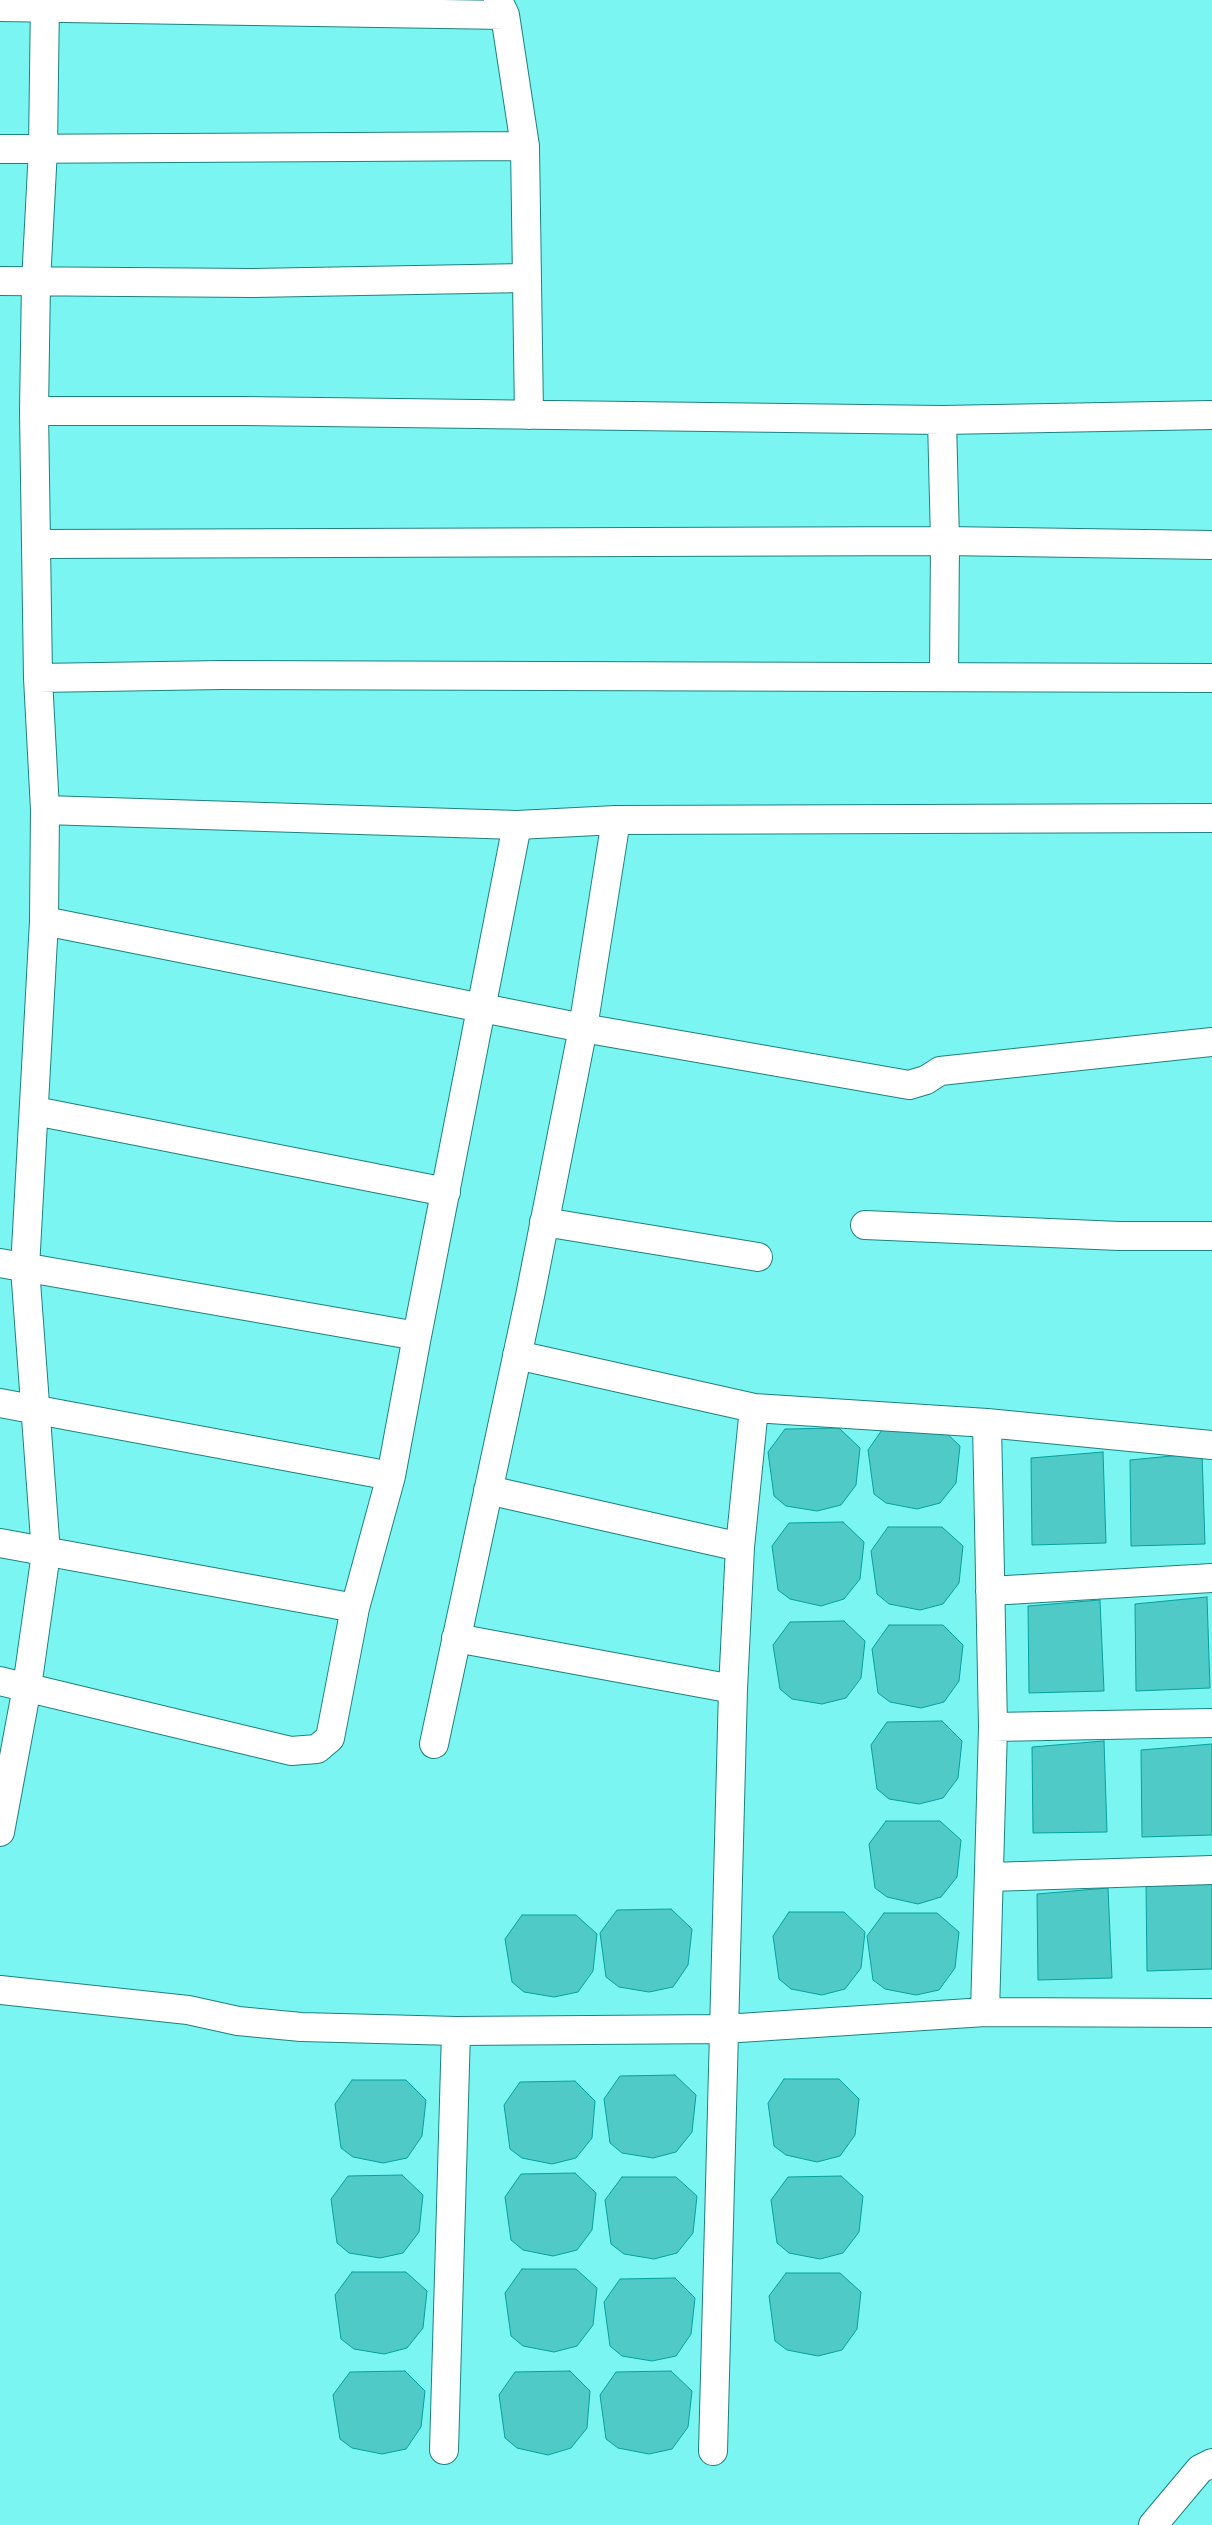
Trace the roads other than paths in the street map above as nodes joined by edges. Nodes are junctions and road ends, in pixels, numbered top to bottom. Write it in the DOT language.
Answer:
graph roads {
  1 [pos="45,3"];
  2 [pos="0,7"];
  3 [pos="501,8"];
  4 [pos="525,146"];
  5 [pos="0,149"];
  6 [pos="43,149"];
  7 [pos="525,278"];
  8 [pos="0,281"];
  9 [pos="36,282"];
  10 [pos="34,411"];
  11 [pos="529,415"];
  12 [pos="1212,415"];
  13 [pos="942,420"];
  14 [pos="945,541"];
  15 [pos="36,544"];
  16 [pos="1212,544"];
  17 [pos="944,676"];
  18 [pos="38,678"];
  19 [pos="1212,678"];
  20 [pos="45,810"];
  21 [pos="1212,818"];
  22 [pos="616,820"];
  23 [pos="516,825"];
  24 [pos="44,921"];
  25 [pos="481,1007"];
  26 [pos="583,1028"];
  27 [pos="1212,1042"];
  28 [pos="35,1111"];
  29 [pos="446,1192"];
  30 [pos="544,1222"];
  31 [pos="865,1225"];
  32 [pos="1212,1236"];
  33 [pos="758,1257"];
  34 [pos="13,1265"];
  35 [pos="417,1336"];
  36 [pos="517,1354"];
  37 [pos="0,1403"];
  38 [pos="754,1408"];
  39 [pos="37,1412"];
  40 [pos="987,1422"];
  41 [pos="1212,1445"];
  42 [pos="391,1476"];
  43 [pos="488,1490"];
  44 [pos="0,1543"];
  45 [pos="740,1547"];
  46 [pos="46,1553"];
  47 [pos="1212,1578"];
  48 [pos="990,1591"];
  49 [pos="355,1608"];
  50 [pos="456,1638"];
  51 [pos="0,1681"];
  52 [pos="27,1686"];
  53 [pos="733,1689"];
  54 [pos="1212,1723"];
  55 [pos="993,1727"];
  56 [pos="434,1744"];
  57 [pos="0,1831"];
  58 [pos="1212,1870"];
  59 [pos="990,1877"];
  60 [pos="0,1990"];
  61 [pos="986,2012"];
  62 [pos="1212,2013"];
  63 [pos="724,2029"];
  64 [pos="456,2031"];
  65 [pos="444,2450"];
  66 [pos="713,2451"];
  67 [pos="1212,2463"];
  68 [pos="1153,2525"];
  1 -- 2 [label="street"];
  1 -- 3 [label="street"];
  1 -- 6 [label="street"];
  3 -- 4 [label="street"];
  4 -- 6 [label="street"];
  4 -- 7 [label="street"];
  5 -- 6 [label="street"];
  6 -- 9 [label="street"];
  7 -- 9 [label="street"];
  7 -- 11 [label="street"];
  8 -- 9 [label="street"];
  9 -- 10 [label="street"];
  10 -- 11 [label="street"];
  10 -- 15 [label="street"];
  11 -- 13 [label="street"];
  12 -- 13 [label="street"];
  13 -- 14 [label="street"];
  14 -- 15 [label="street"];
  14 -- 16 [label="street"];
  14 -- 17 [label="street"];
  15 -- 18 [label="street"];
  17 -- 18 [label="street"];
  17 -- 19 [label="street"];
  18 -- 20 [label="street"];
  20 -- 23 [label="street"];
  20 -- 24 [label="street"];
  21 -- 22 [label="street"];
  22 -- 23 [label="street"];
  22 -- 26 [label="street"];
  23 -- 25 [label="street"];
  24 -- 25 [label="street"];
  24 -- 28 [label="street"];
  25 -- 26 [label="street"];
  25 -- 29 [label="street"];
  26 -- 27 [label="street"];
  26 -- 30 [label="street"];
  28 -- 29 [label="street"];
  28 -- 34 [label="street"];
  29 -- 35 [label="street"];
  30 -- 33 [label="street"];
  30 -- 36 [label="street"];
  31 -- 32 [label="street"];
  34 -- 35 [label="street"];
  34 -- 39 [label="street"];
  35 -- 42 [label="street"];
  36 -- 38 [label="street"];
  36 -- 43 [label="street"];
  37 -- 39 [label="street"];
  38 -- 40 [label="street"];
  38 -- 45 [label="street"];
  39 -- 42 [label="street"];
  39 -- 46 [label="street"];
  40 -- 41 [label="street"];
  40 -- 48 [label="street"];
  42 -- 49 [label="street"];
  43 -- 45 [label="street"];
  43 -- 50 [label="street"];
  44 -- 46 [label="street"];
  45 -- 53 [label="street"];
  46 -- 49 [label="street"];
  46 -- 52 [label="street"];
  47 -- 48 [label="street"];
  48 -- 55 [label="street"];
  49 -- 52 [label="street"];
  50 -- 53 [label="street"];
  50 -- 56 [label="street"];
  51 -- 52 [label="street"];
  52 -- 57 [label="street"];
  53 -- 63 [label="street"];
  54 -- 55 [label="street"];
  55 -- 59 [label="street"];
  58 -- 59 [label="street"];
  59 -- 61 [label="street"];
  60 -- 64 [label="street"];
  61 -- 62 [label="street"];
  61 -- 63 [label="street"];
  63 -- 64 [label="street"];
  63 -- 66 [label="street"];
  64 -- 65 [label="street"];
  67 -- 68 [label="street"];
}
